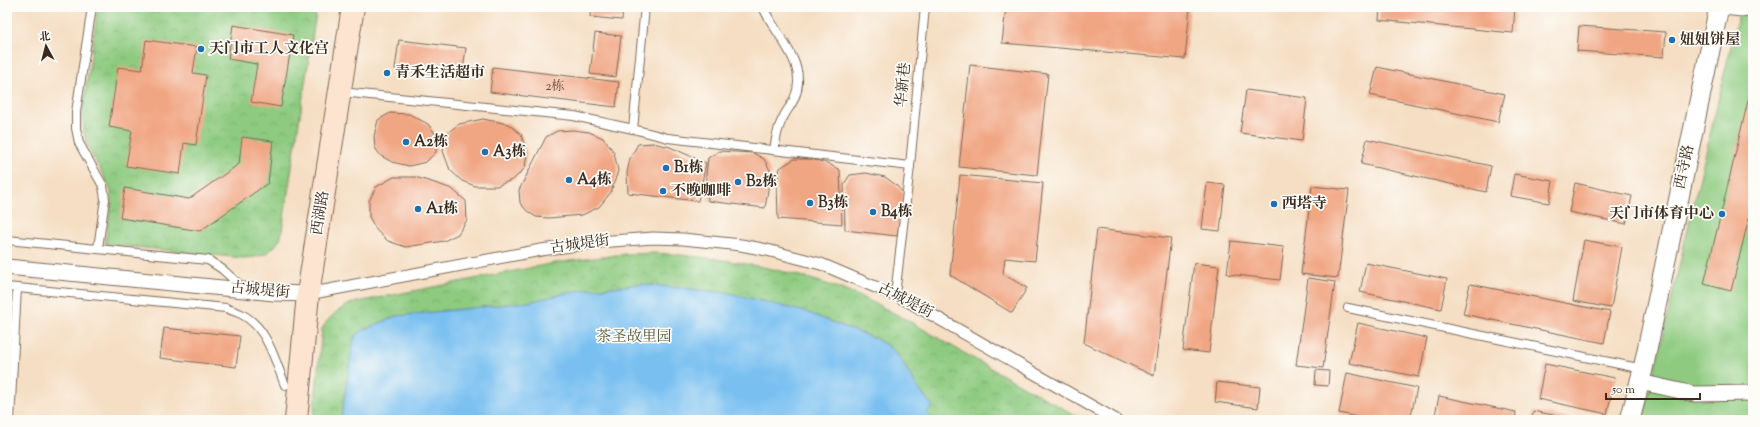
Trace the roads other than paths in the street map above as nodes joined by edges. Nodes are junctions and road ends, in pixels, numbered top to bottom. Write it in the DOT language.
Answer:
graph roads {
  1 [pos="92,7"];
  2 [pos="339,7"];
  3 [pos="353,7"];
  4 [pos="645,7"];
  5 [pos="763,7"];
  6 [pos="925,7"];
  7 [pos="1719,7"];
  8 [pos="1723,7"];
  9 [pos="1753,10"];
  10 [pos="340,92"];
  11 [pos="633,129"];
  12 [pos="774,150"];
  13 [pos="910,166"];
  14 [pos="7,240"];
  15 [pos="98,248"];
  16 [pos="7,266"];
  17 [pos="7,287"];
  18 [pos="18,288"];
  19 [pos="246,290"];
  20 [pos="301,294"];
  21 [pos="895,295"];
  22 [pos="1348,308"];
  23 [pos="1641,375"];
  24 [pos="285,385"];
  25 [pos="1753,393"];
  26 [pos="10,420"];
  27 [pos="282,420"];
  28 [pos="296,420"];
  29 [pos="1116,420"];
  30 [pos="1630,420"];
  1 -- 15 [label="lane"];
  2 -- 20 [label="main road, 西湖路"];
  3 -- 10 [label="main road, 西湖路"];
  4 -- 11 [label="lane"];
  5 -- 12 [label="lane"];
  6 -- 13 [label="lane, 华新巷"];
  7 -- 23 [label="street, 西寺路"];
  8 -- 9 [label="street"];
  10 -- 11 [label="lane"];
  10 -- 20 [label="main road, 西湖路"];
  11 -- 12 [label="lane"];
  12 -- 13 [label="lane"];
  13 -- 21 [label="lane, 华新巷"];
  14 -- 15 [label="lane"];
  15 -- 19 [label="lane"];
  16 -- 19 [label="street, 古城堤街"];
  17 -- 18 [label="lane"];
  18 -- 24 [label="lane"];
  18 -- 26 [label="lane"];
  19 -- 20 [label="street, 古城堤街"];
  20 -- 21 [label="street, 古城堤街"];
  20 -- 24 [label="main road, 西湖路"];
  20 -- 28 [label="main road, 西湖路"];
  21 -- 29 [label="street, 古城堤街"];
  22 -- 23 [label="lane"];
  23 -- 25 [label="street"];
  23 -- 30 [label="street, 西寺路"];
  24 -- 27 [label="main road, 西湖路"];
}
